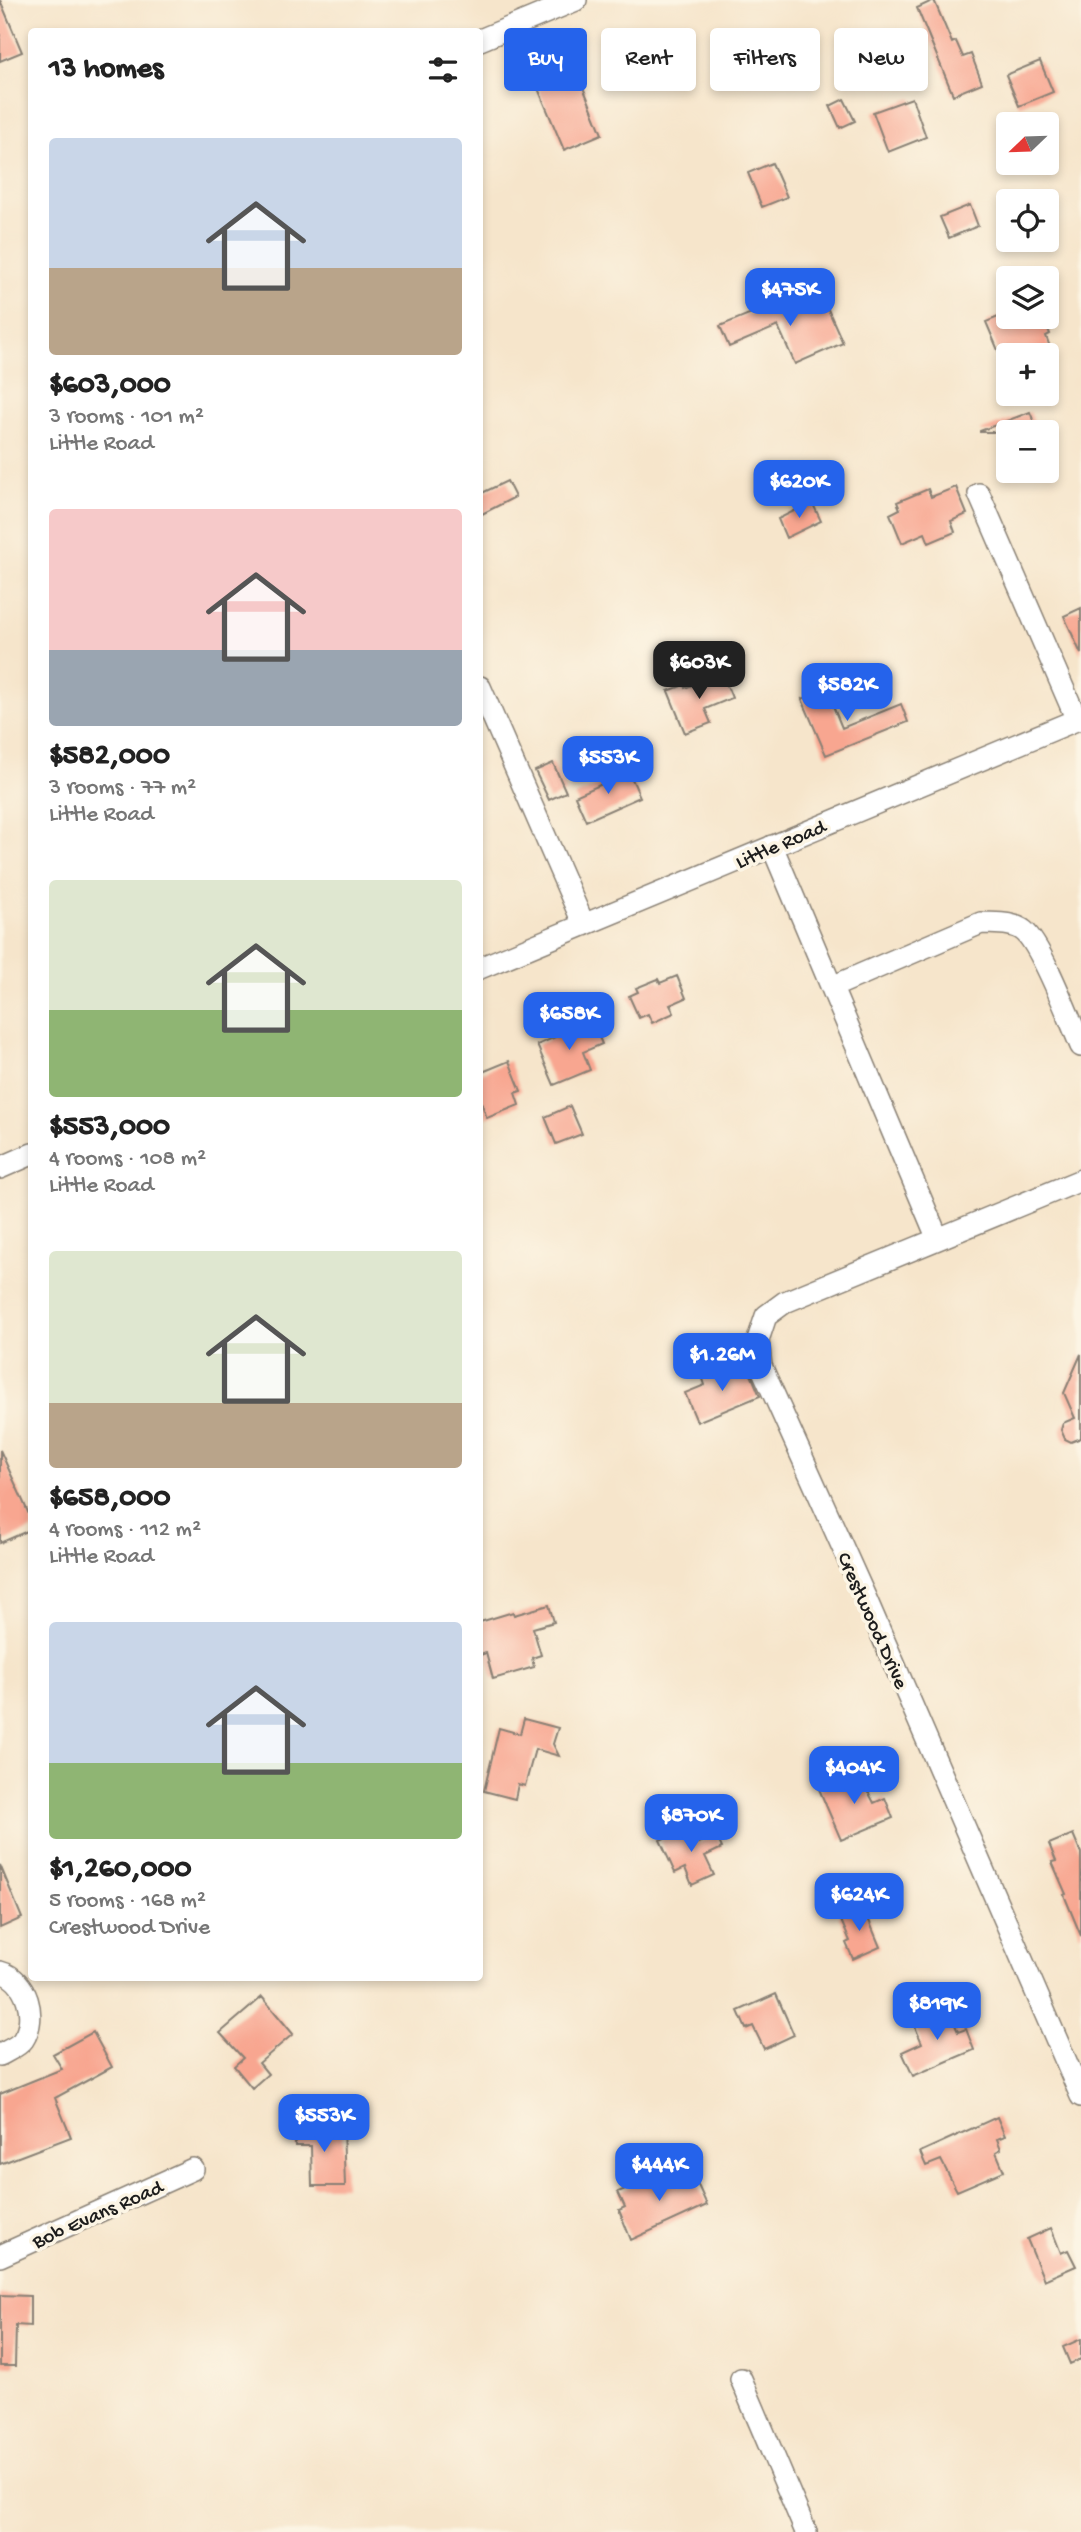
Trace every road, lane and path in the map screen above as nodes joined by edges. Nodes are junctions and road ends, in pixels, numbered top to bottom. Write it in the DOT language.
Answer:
graph roads {
  1 [pos="576,0"];
  2 [pos="483,39"];
  3 [pos="979,494"];
  4 [pos="483,694"];
  5 [pos="1079,719"];
  6 [pos="772,846"];
  7 [pos="584,925"];
  8 [pos="483,967"];
  9 [pos="832,986"];
  10 [pos="1081,1046"];
  11 [pos="28,1156"];
  12 [pos="0,1168"];
  13 [pos="1081,1180"];
  14 [pos="937,1237"];
  15 [pos="0,1972"];
  16 [pos="0,2054"];
  17 [pos="1081,2096"];
  18 [pos="193,2169"];
  19 [pos="0,2256"];
  20 [pos="741,2379"];
  21 [pos="806,2532"];
  1 -- 2 [label="street"];
  3 -- 5 [label="street"];
  4 -- 7 [label="street"];
  5 -- 6 [label="street, Little Road"];
  6 -- 7 [label="street, Little Road"];
  6 -- 9 [label="street"];
  7 -- 8 [label="street, Little Road"];
  9 -- 10 [label="street"];
  9 -- 14 [label="street"];
  11 -- 12 [label="street"];
  13 -- 14 [label="street, Crestwood Drive"];
  14 -- 17 [label="street, Crestwood Drive"];
  15 -- 16 [label="street"];
  18 -- 19 [label="street, Bob Evans Road"];
  20 -- 21 [label="street"];
}
